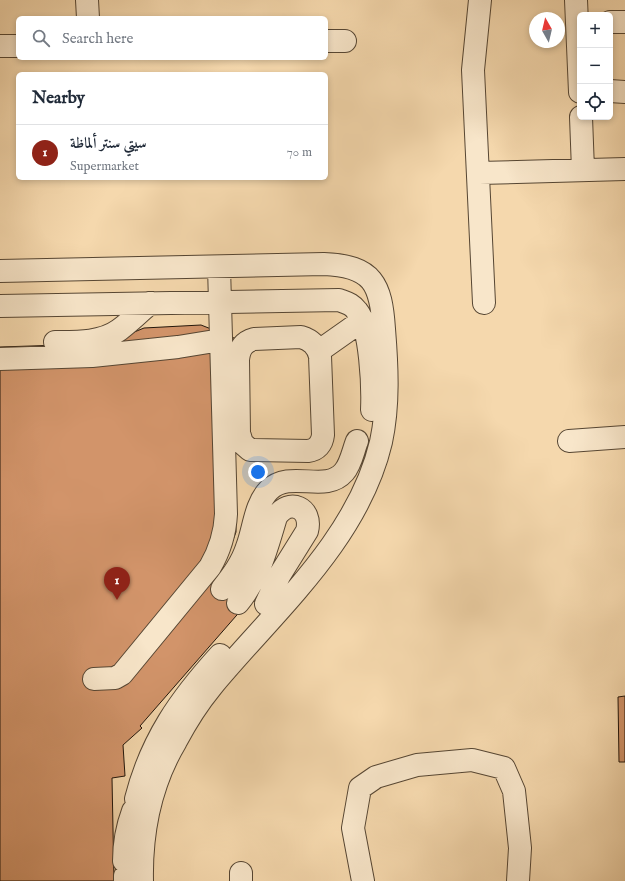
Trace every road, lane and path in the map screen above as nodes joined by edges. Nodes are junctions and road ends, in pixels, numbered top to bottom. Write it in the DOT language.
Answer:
graph roads {
  1 [pos="87,0"];
  2 [pos="480,0"];
  3 [pos="576,0"];
  4 [pos="578,12"];
  5 [pos="88,16"];
  6 [pos="613,22"];
  7 [pos="625,22"];
  8 [pos="0,46"];
  9 [pos="16,46"];
  10 [pos="579,48"];
  11 [pos="580,84"];
  12 [pos="613,91"];
  13 [pos="625,92"];
  14 [pos="581,120"];
  15 [pos="625,169"];
  16 [pos="583,170"];
  17 [pos="479,174"];
  18 [pos="219,266"];
  19 [pos="0,271"];
  20 [pos="220,301"];
  21 [pos="150,303"];
  22 [pos="484,303"];
  23 [pos="0,306"];
  24 [pos="363,320"];
  25 [pos="221,340"];
  26 [pos="0,345"];
  27 [pos="319,351"];
  28 [pos="0,359"];
  29 [pos="371,369"];
  30 [pos="625,437"];
  31 [pos="569,441"];
  32 [pos="320,540"];
  33 [pos="226,593"];
  34 [pos="266,604"];
  35 [pos="94,680"];
  36 [pos="129,876"];
  37 [pos="363,881"];
  38 [pos="518,881"];
  1 -- 5 [label="street"];
  2 -- 17 [label="street"];
  3 -- 4 [label="street"];
  6 -- 7 [label="street"];
  8 -- 9 [label="street"];
  10 -- 11 [label="street"];
  12 -- 13 [label="street"];
  14 -- 16 [label="street"];
  15 -- 16 [label="street"];
  16 -- 17 [label="street"];
  17 -- 22 [label="street"];
  18 -- 19 [label="street"];
  18 -- 20 [label="street"];
  18 -- 36 [label="street"];
  20 -- 21 [label="street"];
  20 -- 24 [label="street"];
  20 -- 25 [label="street"];
  21 -- 23 [label="street"];
  21 -- 26 [label="street"];
  24 -- 27 [label="street"];
  24 -- 29 [label="street"];
  25 -- 28 [label="street"];
  25 -- 35 [label="street"];
  27 -- 27 [label="street"];
  29 -- 32 [label="street"];
  29 -- 33 [label="street"];
  30 -- 31 [label="street"];
  32 -- 33 [label="street"];
  32 -- 34 [label="street"];
  33 -- 34 [label="street"];
  34 -- 36 [label="street"];
  37 -- 38 [label="street"];
}
